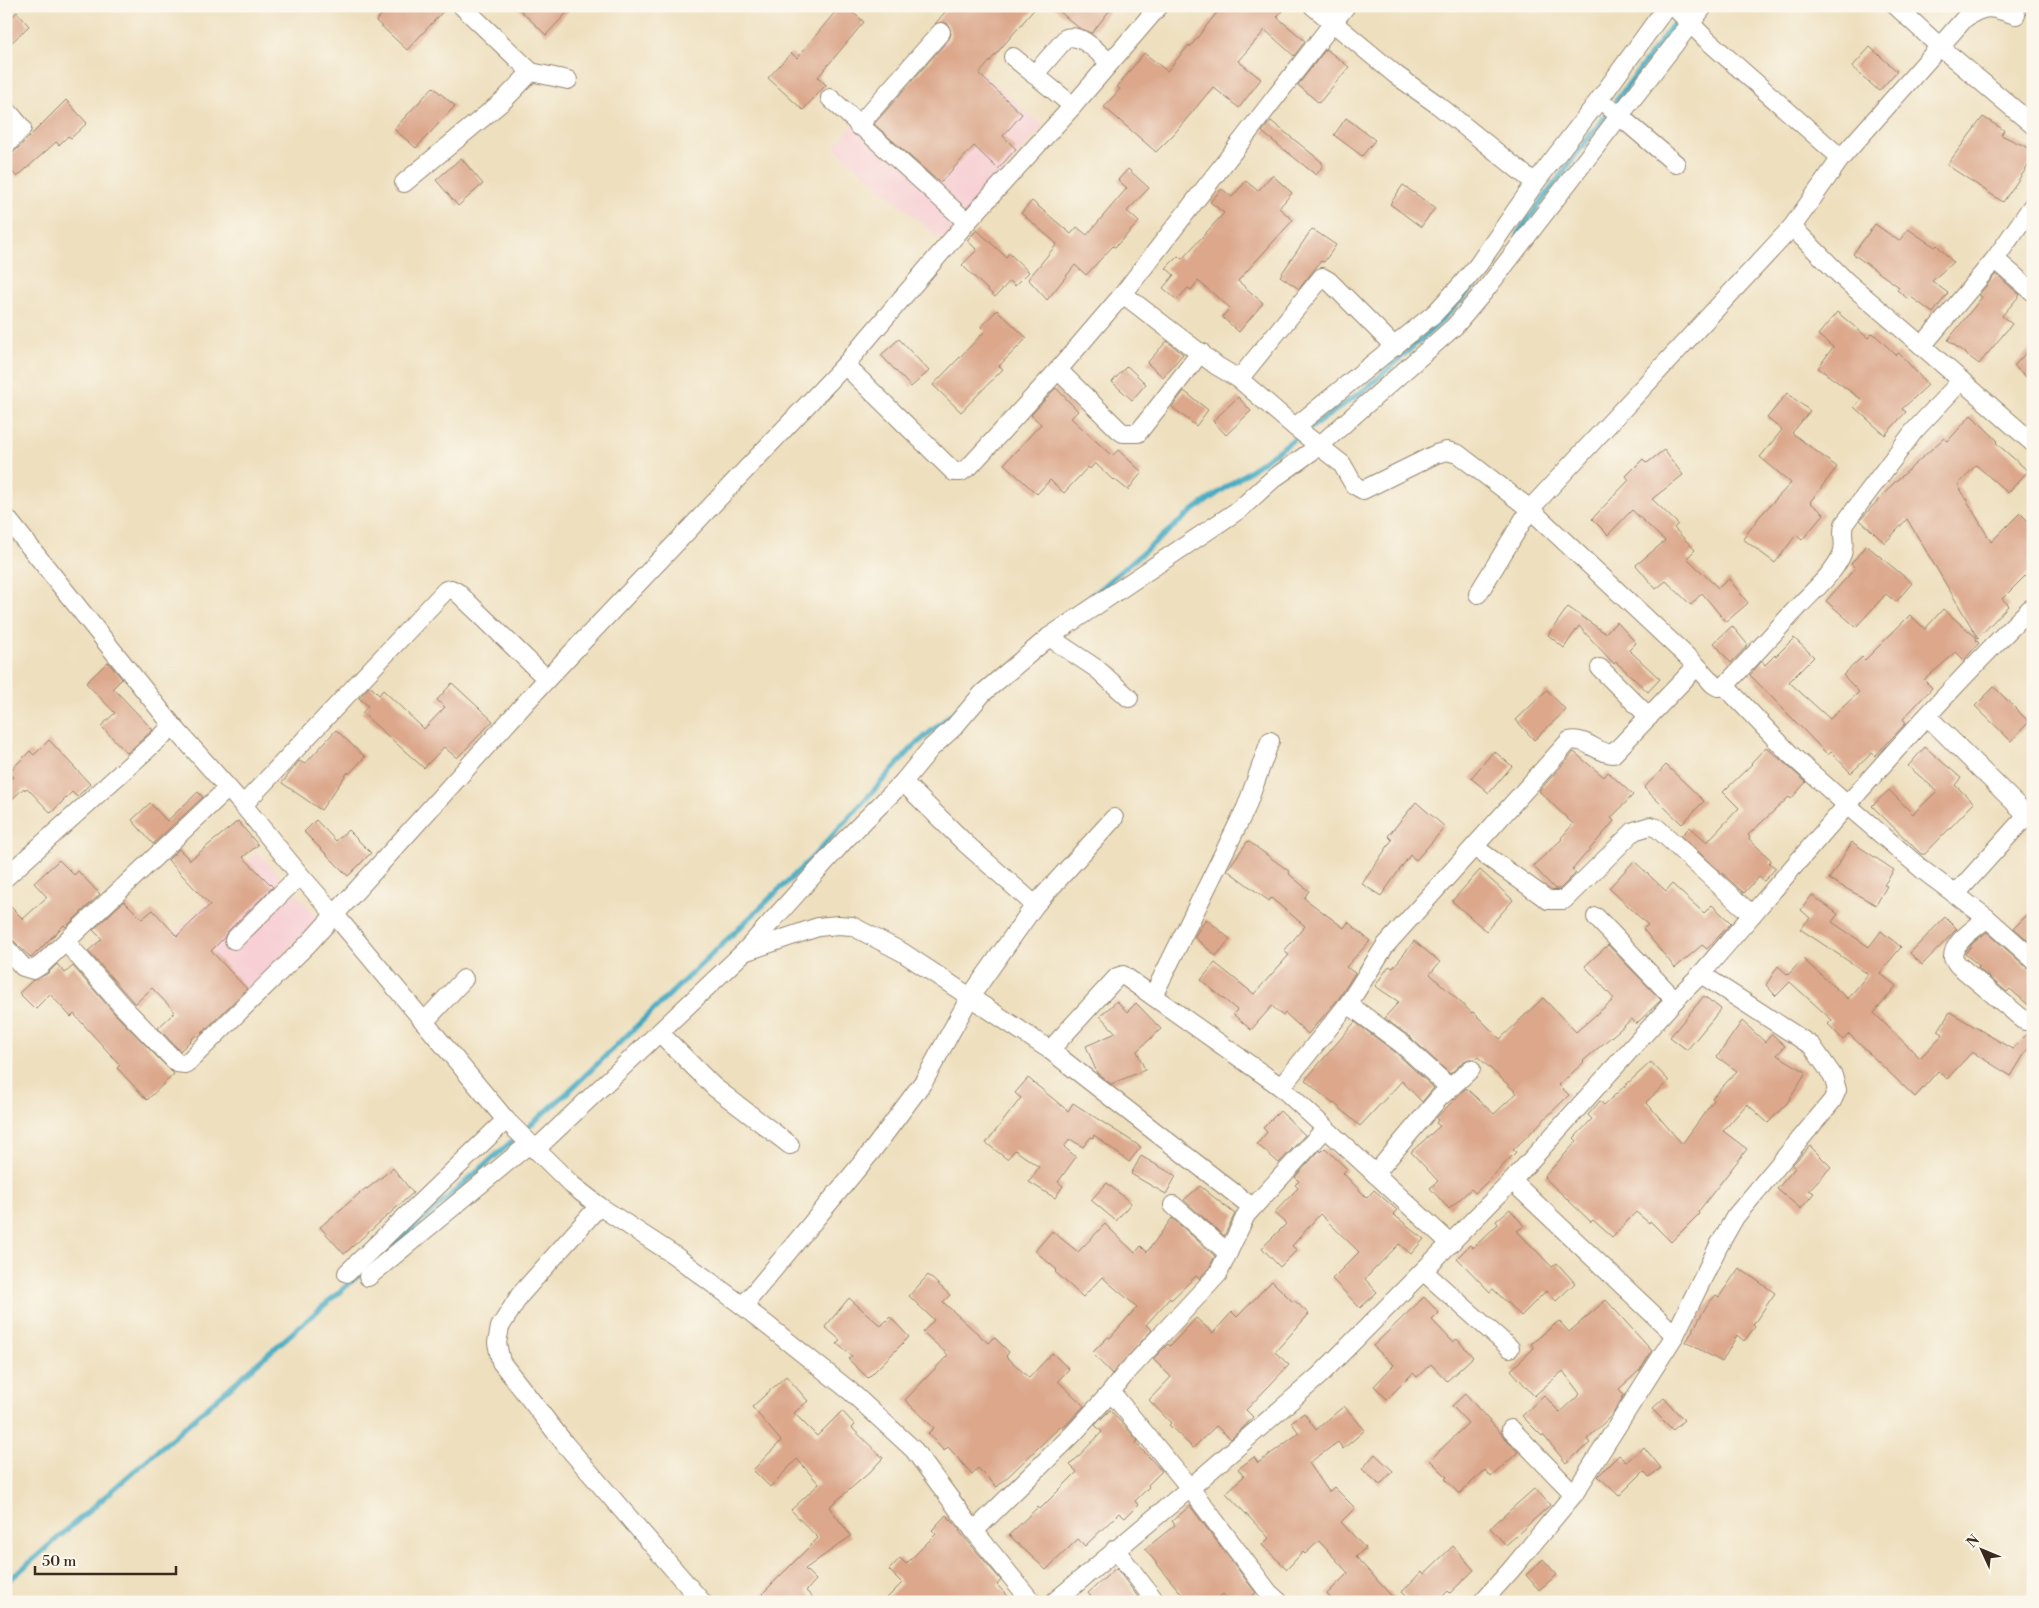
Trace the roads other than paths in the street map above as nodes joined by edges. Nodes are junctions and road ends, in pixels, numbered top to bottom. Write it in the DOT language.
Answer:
graph roads {
  1 [pos="462,6"];
  2 [pos="1159,6"];
  3 [pos="1313,6"];
  4 [pos="1346,6"];
  5 [pos="1704,6"];
  6 [pos="1896,6"];
  7 [pos="1675,12"];
  8 [pos="2016,15"];
  9 [pos="1332,24"];
  10 [pos="941,32"];
  11 [pos="1939,46"];
  12 [pos="1012,57"];
  13 [pos="1109,62"];
  14 [pos="531,72"];
  15 [pos="1034,75"];
  16 [pos="568,80"];
  17 [pos="830,98"];
  18 [pos="1073,106"];
  19 [pos="1608,108"];
  20 [pos="6,109"];
  21 [pos="2033,125"];
  22 [pos="858,126"];
  23 [pos="6,145"];
  24 [pos="1841,158"];
  25 [pos="1676,164"];
  26 [pos="404,183"];
  27 [pos="1535,183"];
  28 [pos="2033,205"];
  29 [pos="967,222"];
  30 [pos="1792,227"];
  31 [pos="1995,259"];
  32 [pos="2033,292"];
  33 [pos="1123,294"];
  34 [pos="1922,346"];
  35 [pos="1395,347"];
  36 [pos="1201,352"];
  37 [pos="845,365"];
  38 [pos="1058,370"];
  39 [pos="1239,379"];
  40 [pos="1961,381"];
  41 [pos="1307,436"];
  42 [pos="2033,443"];
  43 [pos="1530,508"];
  44 [pos="6,517"];
  45 [pos="1478,594"];
  46 [pos="2033,606"];
  47 [pos="1049,637"];
  48 [pos="1697,666"];
  49 [pos="1600,668"];
  50 [pos="547,679"];
  51 [pos="1724,686"];
  52 [pos="1129,698"];
  53 [pos="1649,717"];
  54 [pos="1928,717"];
  55 [pos="173,726"];
  56 [pos="1270,741"];
  57 [pos="903,782"];
  58 [pos="228,788"];
  59 [pos="243,805"];
  60 [pos="1847,806"];
  61 [pos="2030,812"];
  62 [pos="1114,818"];
  63 [pos="1474,847"];
  64 [pos="300,875"];
  65 [pos="6,877"];
  66 [pos="1955,895"];
  67 [pos="1035,904"];
  68 [pos="335,915"];
  69 [pos="1752,915"];
  70 [pos="1596,917"];
  71 [pos="1987,918"];
  72 [pos="234,940"];
  73 [pos="66,942"];
  74 [pos="6,948"];
  75 [pos="744,952"];
  76 [pos="2033,959"];
  77 [pos="1701,974"];
  78 [pos="464,979"];
  79 [pos="1153,996"];
  80 [pos="970,998"];
  81 [pos="1675,1000"];
  82 [pos="1348,1004"];
  83 [pos="2025,1021"];
  84 [pos="424,1022"];
  85 [pos="660,1033"];
  86 [pos="1050,1050"];
  87 [pos="1471,1069"];
  88 [pos="1281,1087"];
  89 [pos="1449,1087"];
  90 [pos="1325,1129"];
  91 [pos="522,1136"];
  92 [pos="790,1145"];
  93 [pos="1375,1174"];
  94 [pos="1512,1181"];
  95 [pos="1173,1205"];
  96 [pos="599,1206"];
  97 [pos="1249,1211"];
  98 [pos="1451,1244"];
  99 [pos="1228,1253"];
  100 [pos="1423,1271"];
  101 [pos="347,1272"];
  102 [pos="368,1278"];
  103 [pos="743,1306"];
  104 [pos="1675,1335"];
  105 [pos="1510,1348"];
  106 [pos="1112,1392"];
  107 [pos="1511,1429"];
  108 [pos="1190,1488"];
  109 [pos="1574,1494"];
  110 [pos="974,1531"];
  111 [pos="1115,1549"];
  112 [pos="1269,1599"];
  113 [pos="702,1602"];
  114 [pos="1032,1602"];
  115 [pos="1054,1602"];
  116 [pos="1156,1602"];
  117 [pos="1482,1602"];
  1 -- 14 [label="street"];
  2 -- 13 [label="street"];
  3 -- 9 [label="street"];
  4 -- 9 [label="street"];
  5 -- 7 [label="street"];
  6 -- 11 [label="street"];
  7 -- 19 [label="street"];
  7 -- 19 [label="street"];
  7 -- 24 [label="street"];
  8 -- 11 [label="street"];
  9 -- 27 [label="street"];
  9 -- 33 [label="street"];
  10 -- 22 [label="street"];
  11 -- 21 [label="street"];
  11 -- 24 [label="street"];
  12 -- 15 [label="street"];
  13 -- 15 [label="street"];
  13 -- 18 [label="street"];
  14 -- 16 [label="street"];
  14 -- 26 [label="street"];
  15 -- 18 [label="street"];
  17 -- 22 [label="street"];
  18 -- 29 [label="street"];
  19 -- 25 [label="street"];
  19 -- 27 [label="street"];
  19 -- 41 [label="street"];
  20 -- 23 [label="street"];
  22 -- 29 [label="street"];
  24 -- 30 [label="street"];
  27 -- 35 [label="street"];
  28 -- 31 [label="street"];
  29 -- 37 [label="street"];
  30 -- 34 [label="street"];
  30 -- 43 [label="street"];
  31 -- 32 [label="street"];
  31 -- 34 [label="street"];
  33 -- 36 [label="street"];
  33 -- 38 [label="street"];
  34 -- 40 [label="street"];
  35 -- 39 [label="street"];
  35 -- 41 [label="street"];
  36 -- 38 [label="street"];
  36 -- 39 [label="street"];
  37 -- 38 [label="street"];
  37 -- 50 [label="street"];
  39 -- 41 [label="street"];
  40 -- 42 [label="street"];
  40 -- 51 [label="street"];
  41 -- 43 [label="street"];
  41 -- 47 [label="street"];
  43 -- 45 [label="street"];
  43 -- 48 [label="street"];
  44 -- 55 [label="street"];
  46 -- 54 [label="street"];
  47 -- 52 [label="street"];
  47 -- 57 [label="street"];
  48 -- 51 [label="street"];
  48 -- 53 [label="street"];
  49 -- 53 [label="street"];
  50 -- 59 [label="street"];
  50 -- 68 [label="street"];
  51 -- 60 [label="street"];
  53 -- 63 [label="street"];
  54 -- 60 [label="street"];
  54 -- 61 [label="street"];
  55 -- 58 [label="street"];
  55 -- 65 [label="street"];
  56 -- 79 [label="street"];
  57 -- 67 [label="street"];
  57 -- 75 [label="street"];
  58 -- 59 [label="street"];
  58 -- 73 [label="street"];
  59 -- 64 [label="street"];
  60 -- 66 [label="street"];
  60 -- 69 [label="street"];
  61 -- 66 [label="street"];
  62 -- 67 [label="street"];
  63 -- 69 [label="street"];
  63 -- 82 [label="street"];
  64 -- 68 [label="street"];
  64 -- 72 [label="street"];
  66 -- 71 [label="street"];
  67 -- 80 [label="street"];
  68 -- 73 [label="street"];
  68 -- 84 [label="street"];
  69 -- 77 [label="street"];
  70 -- 81 [label="street"];
  71 -- 76 [label="street"];
  71 -- 83 [label="street"];
  73 -- 74 [label="street"];
  75 -- 80 [label="street"];
  75 -- 85 [label="street"];
  77 -- 81 [label="street"];
  77 -- 104 [label="street"];
  78 -- 84 [label="street"];
  79 -- 86 [label="street"];
  79 -- 88 [label="street"];
  80 -- 86 [label="street"];
  80 -- 103 [label="street"];
  81 -- 94 [label="street"];
  82 -- 88 [label="street"];
  82 -- 89 [label="street"];
  84 -- 91 [label="street"];
  85 -- 91 [label="street"];
  85 -- 92 [label="street"];
  86 -- 97 [label="street"];
  87 -- 89 [label="street"];
  88 -- 90 [label="street"];
  89 -- 93 [label="street"];
  90 -- 93 [label="street"];
  90 -- 97 [label="street"];
  91 -- 96 [label="street"];
  91 -- 101 [label="street"];
  91 -- 102 [label="street"];
  93 -- 98 [label="street"];
  94 -- 98 [label="street"];
  94 -- 104 [label="street"];
  95 -- 99 [label="street"];
  96 -- 103 [label="street"];
  96 -- 113 [label="street"];
  97 -- 99 [label="street"];
  98 -- 100 [label="street"];
  99 -- 106 [label="street"];
  100 -- 105 [label="street"];
  100 -- 108 [label="street"];
  103 -- 110 [label="street"];
  104 -- 109 [label="street"];
  106 -- 108 [label="street"];
  106 -- 110 [label="street"];
  107 -- 109 [label="street"];
  108 -- 111 [label="street"];
  108 -- 112 [label="street"];
  109 -- 117 [label="street"];
  110 -- 114 [label="street"];
  111 -- 115 [label="street"];
  111 -- 116 [label="street"];
}
